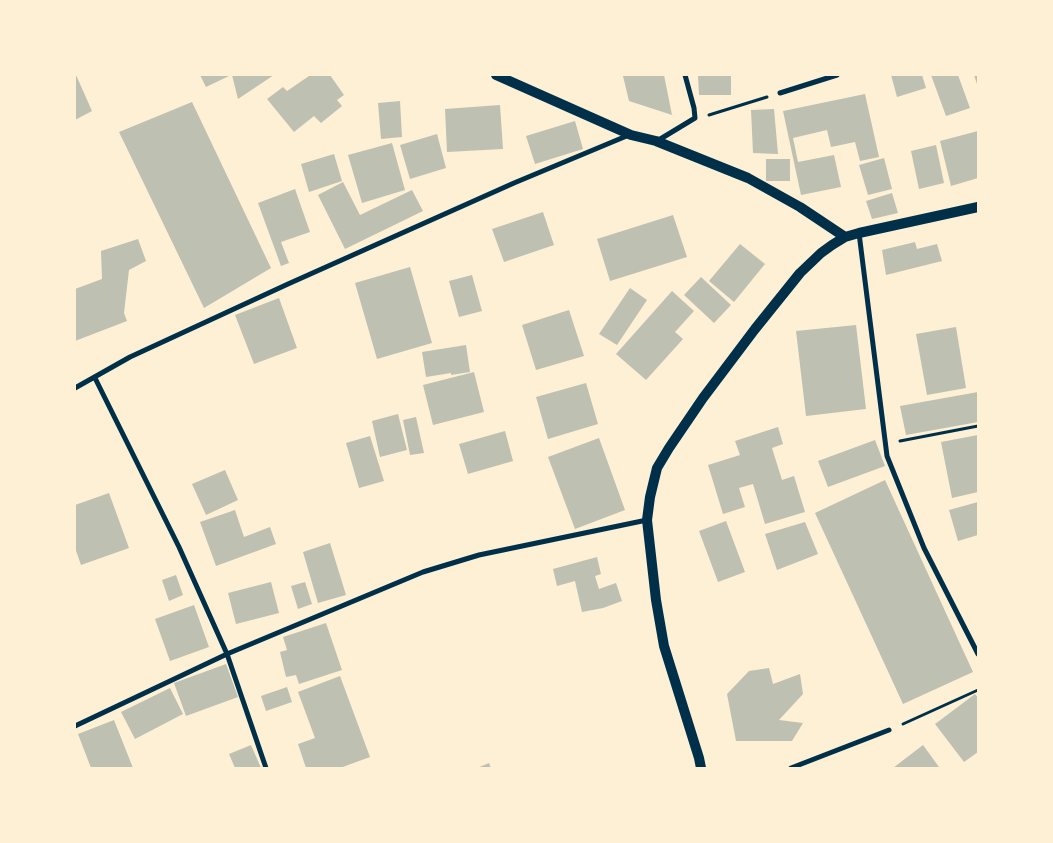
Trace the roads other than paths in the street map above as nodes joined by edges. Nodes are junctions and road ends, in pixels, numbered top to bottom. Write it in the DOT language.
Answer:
graph roads {
  1 [pos="496,75"];
  2 [pos="685,75"];
  3 [pos="837,75"];
  4 [pos="780,94"];
  5 [pos="630,135"];
  6 [pos="656,142"];
  7 [pos="978,207"];
  8 [pos="859,234"];
  9 [pos="845,237"];
  10 [pos="95,378"];
  11 [pos="75,388"];
  12 [pos="647,520"];
  13 [pos="227,654"];
  14 [pos="978,654"];
  15 [pos="75,726"];
  16 [pos="889,730"];
  17 [pos="266,768"];
  18 [pos="701,768"];
  19 [pos="791,768"];
  1 -- 5 [label="main road"];
  2 -- 6 [label="street"];
  3 -- 4 [label="street"];
  5 -- 6 [label="main road"];
  5 -- 10 [label="street"];
  6 -- 9 [label="main road"];
  7 -- 8 [label="main road"];
  8 -- 9 [label="main road"];
  8 -- 14 [label="street"];
  9 -- 12 [label="main road"];
  10 -- 11 [label="street"];
  10 -- 13 [label="street"];
  12 -- 13 [label="street"];
  12 -- 18 [label="main road"];
  13 -- 15 [label="street"];
  13 -- 17 [label="street"];
  16 -- 19 [label="street"];
}
